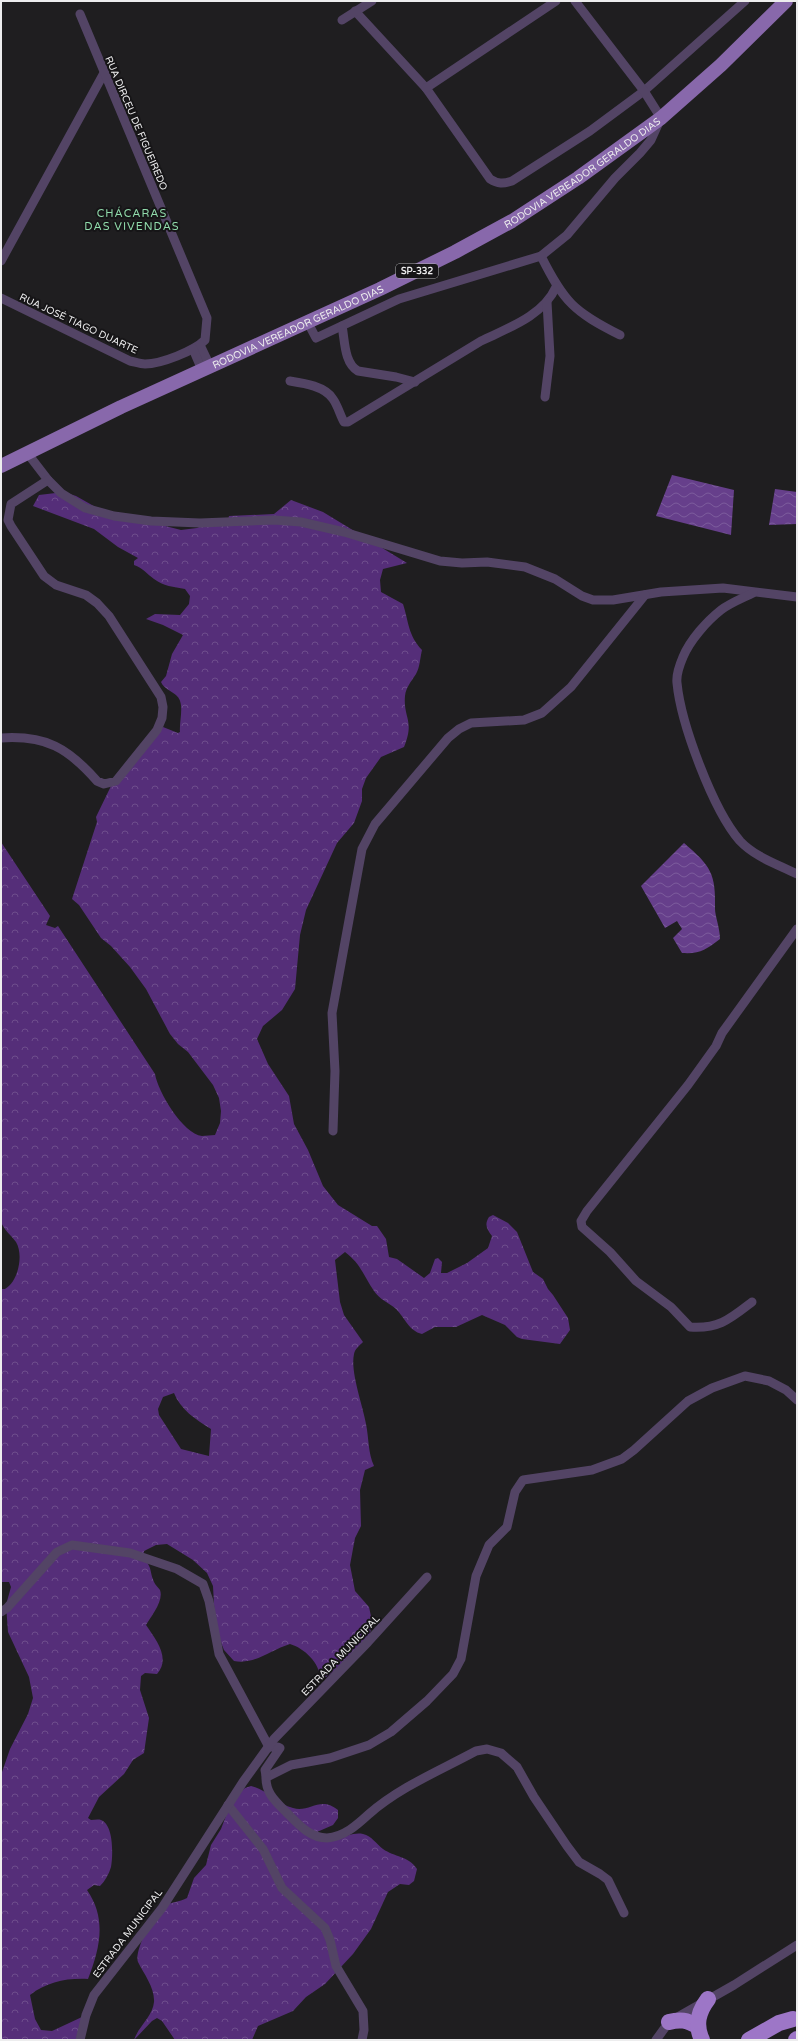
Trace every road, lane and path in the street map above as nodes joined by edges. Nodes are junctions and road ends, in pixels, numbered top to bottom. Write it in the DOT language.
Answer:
graph roads {
  1 [pos="372,1"];
  2 [pos="556,1"];
  3 [pos="575,1"];
  4 [pos="745,1"];
  5 [pos="786,1"];
  6 [pos="355,11"];
  7 [pos="80,14"];
  8 [pos="342,20"];
  9 [pos="104,73"];
  10 [pos="426,88"];
  11 [pos="644,91"];
  12 [pos="661,118"];
  13 [pos="541,256"];
  14 [pos="1,261"];
  15 [pos="556,287"];
  16 [pos="1,298"];
  17 [pos="547,302"];
  18 [pos="307,321"];
  19 [pos="342,326"];
  20 [pos="620,335"];
  21 [pos="196,347"];
  22 [pos="206,368"];
  23 [pos="290,381"];
  24 [pos="415,382"];
  25 [pos="545,397"];
  26 [pos="28,454"];
  27 [pos="1,466"];
  28 [pos="48,480"];
  29 [pos="753,593"];
  30 [pos="645,595"];
  31 [pos="797,597"];
  32 [pos="1,738"];
  33 [pos="797,874"];
  34 [pos="797,929"];
  35 [pos="333,1131"];
  36 [pos="752,1302"];
  37 [pos="797,1400"];
  38 [pos="427,1577"];
  39 [pos="4,1610"];
  40 [pos="269,1747"];
  41 [pos="266,1775"];
  42 [pos="228,1805"];
  43 [pos="624,1913"];
  44 [pos="797,1945"];
  45 [pos="708,1999"];
  46 [pos="795,2018"];
  47 [pos="669,2022"];
  48 [pos="699,2033"];
  49 [pos="80,2040"];
  50 [pos="362,2040"];
  51 [pos="656,2040"];
  52 [pos="749,2040"];
  53 [pos="761,2040"];
  1 -- 6 [label="street"];
  2 -- 10 [label="street"];
  3 -- 11 [label="street"];
  4 -- 11 [label="street"];
  5 -- 12 [label="main road, RODOVIA VEREADOR GERALDO DIAS / SP-332"];
  6 -- 8 [label="street"];
  6 -- 10 [label="street"];
  7 -- 9 [label="street, RUA DIRCEU DE FIGUEIREDO"];
  9 -- 14 [label="street"];
  9 -- 21 [label="street, RUA DIRCEU DE FIGUEIREDO"];
  10 -- 11 [label="street"];
  11 -- 12 [label="street"];
  12 -- 13 [label="street"];
  12 -- 18 [label="main road, RODOVIA VEREADOR GERALDO DIAS / SP-332"];
  13 -- 15 [label="street"];
  13 -- 19 [label="street"];
  15 -- 17 [label="street"];
  15 -- 20 [label="street"];
  16 -- 21 [label="street, RUA JOSÉ TIAGO DUARTE"];
  17 -- 24 [label="street"];
  17 -- 25 [label="street"];
  18 -- 19 [label="street"];
  18 -- 22 [label="main road, RODOVIA VEREADOR GERALDO DIAS / SP-332"];
  19 -- 24 [label="street"];
  21 -- 22 [label="street"];
  22 -- 26 [label="main road, RODOVIA VEREADOR GERALDO DIAS / SP-332"];
  23 -- 24 [label="street"];
  26 -- 27 [label="main road, RODOVIA VEREADOR GERALDO DIAS / SP-332"];
  26 -- 28 [label="street"];
  28 -- 30 [label="street"];
  28 -- 32 [label="street"];
  29 -- 30 [label="street"];
  29 -- 31 [label="street"];
  29 -- 33 [label="street"];
  30 -- 35 [label="street"];
  34 -- 36 [label="street"];
  37 -- 41 [label="street"];
  38 -- 40 [label="street, ESTRADA MUNICIPAL"];
  39 -- 40 [label="street"];
  40 -- 41 [label="street"];
  40 -- 42 [label="street, ESTRADA MUNICIPAL"];
  41 -- 43 [label="street"];
  42 -- 49 [label="street, ESTRADA MUNICIPAL"];
  42 -- 50 [label="street"];
  44 -- 45 [label="street"];
  45 -- 47 [label="street"];
  45 -- 48 [label="highway"];
  46 -- 52 [label="highway"];
  46 -- 53 [label="highway"];
  47 -- 48 [label="highway"];
  47 -- 51 [label="street"];
}
